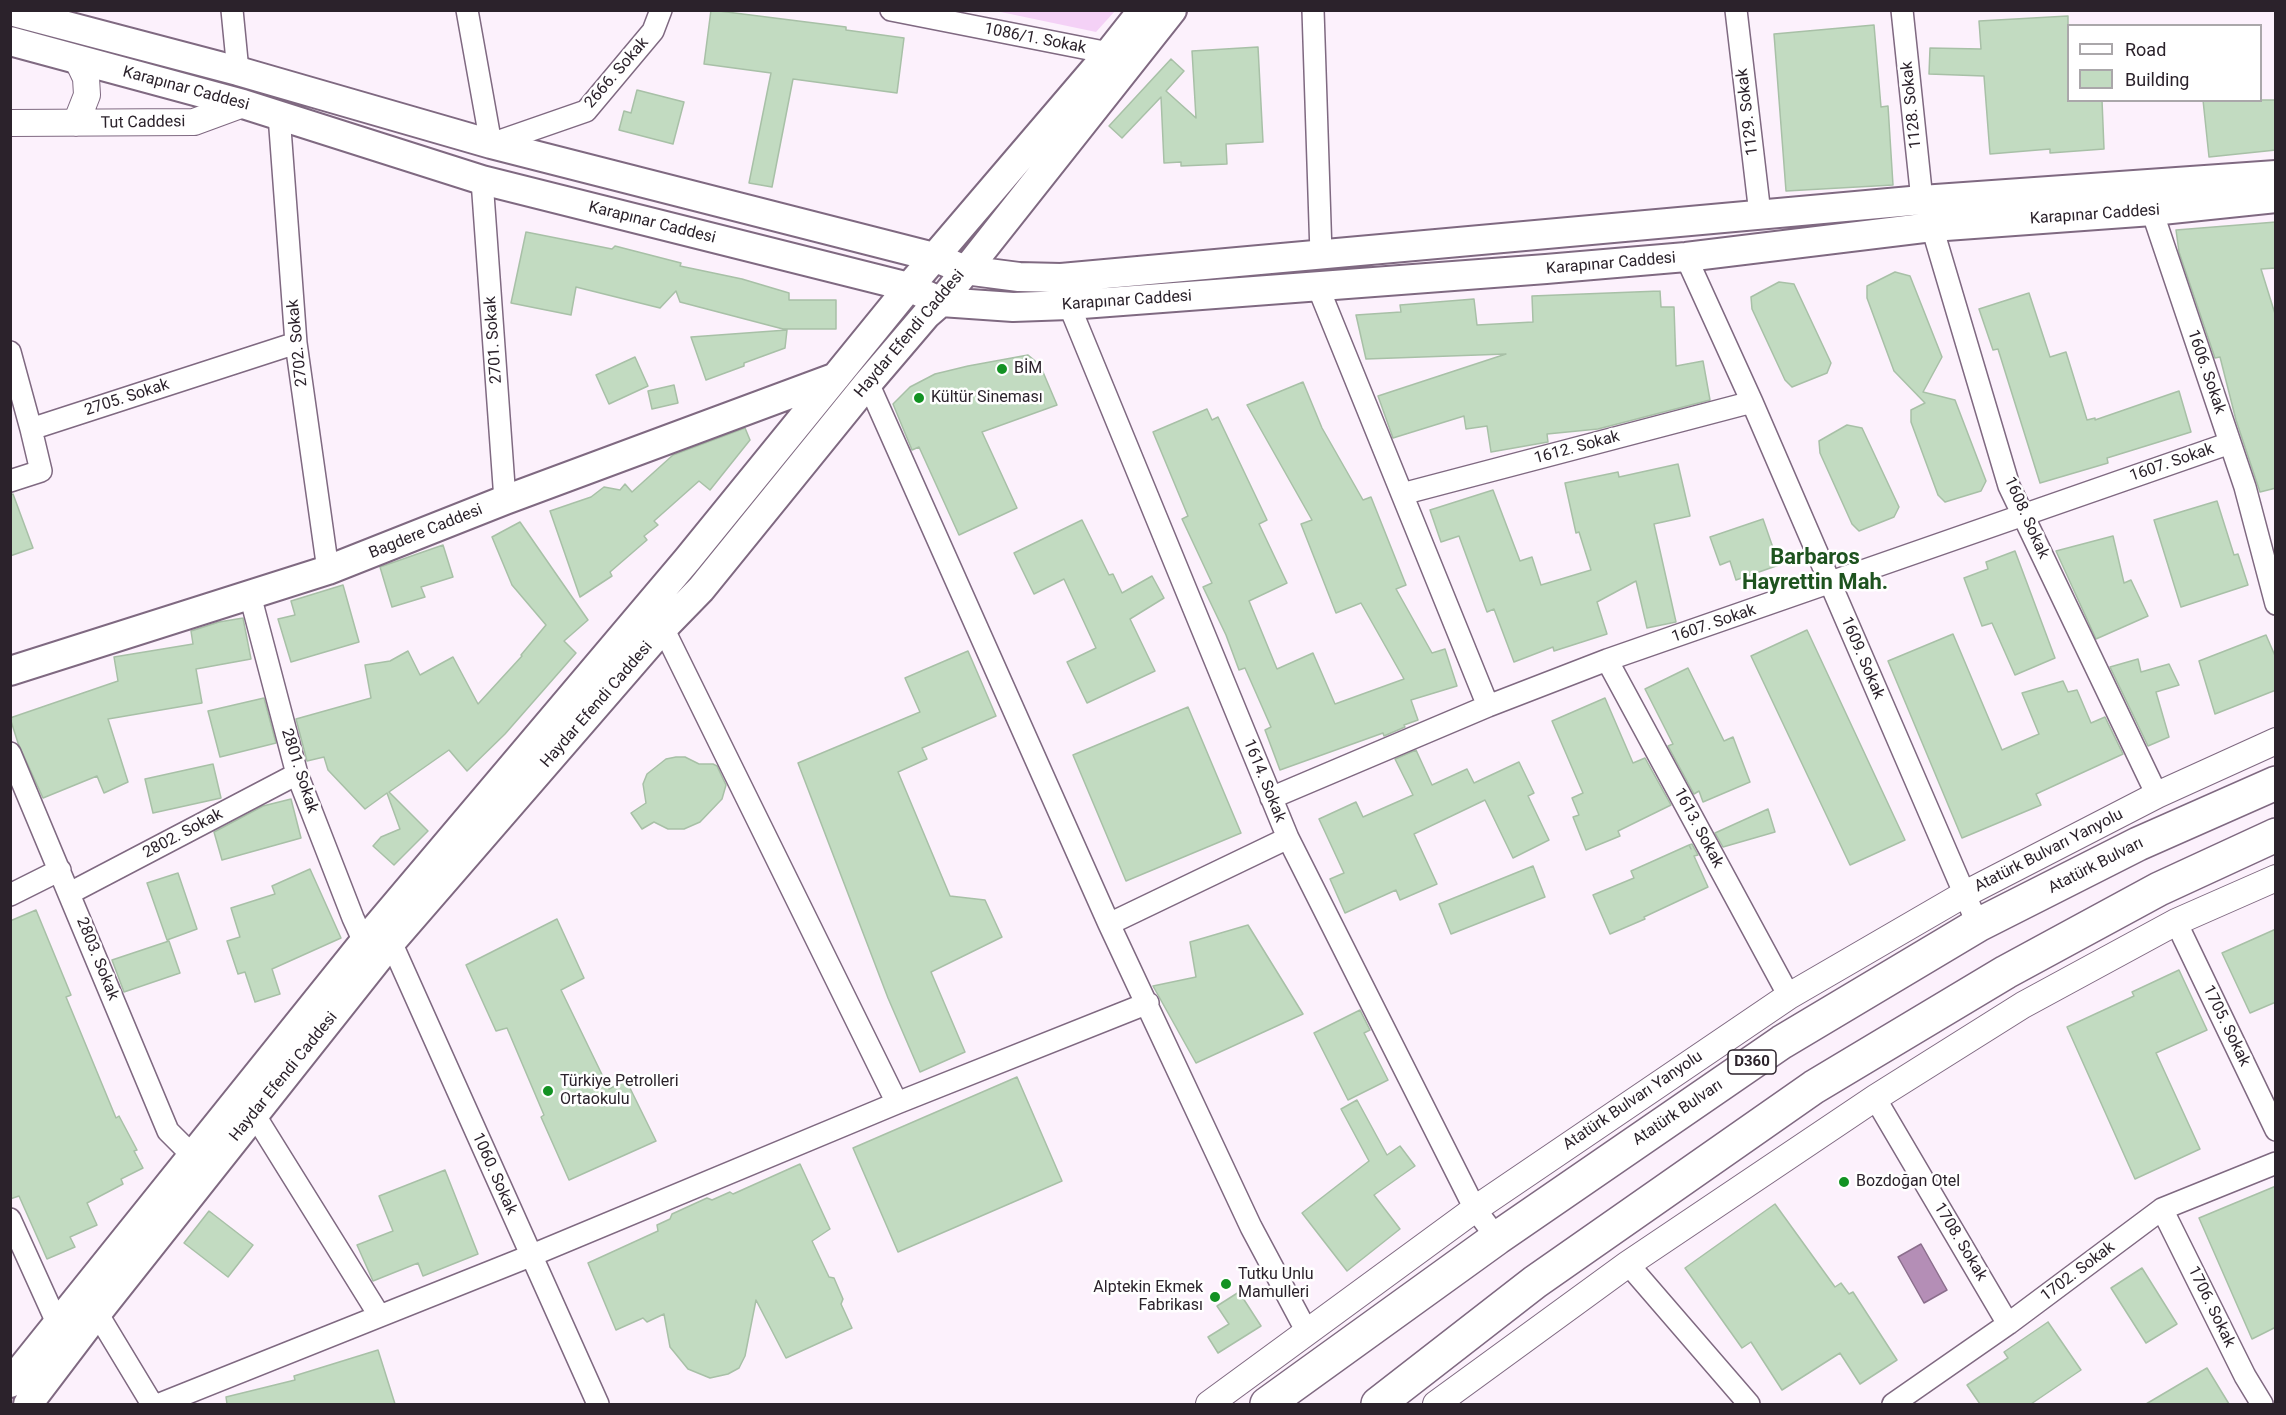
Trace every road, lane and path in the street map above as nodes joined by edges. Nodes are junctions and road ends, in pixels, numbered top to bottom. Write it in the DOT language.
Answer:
graph roads {
  1 [pos="232,10"];
  2 [pos="467,10"];
  3 [pos="662,10"];
  4 [pos="891,10"];
  5 [pos="1143,10"];
  6 [pos="1172,10"];
  7 [pos="1313,10"];
  8 [pos="1736,10"];
  9 [pos="1902,10"];
  10 [pos="10,11"];
  11 [pos="10,41"];
  12 [pos="1109,53"];
  13 [pos="76,59"];
  14 [pos="238,71"];
  15 [pos="243,104"];
  16 [pos="279,115"];
  17 [pos="10,123"];
  18 [pos="76,123"];
  19 [pos="491,144"];
  20 [pos="2276,175"];
  21 [pos="483,180"];
  22 [pos="2276,198"];
  23 [pos="1922,200"];
  24 [pos="2152,211"];
  25 [pos="1760,214"];
  26 [pos="1932,227"];
  27 [pos="1321,254"];
  28 [pos="934,257"];
  29 [pos="1686,257"];
  30 [pos="965,270"];
  31 [pos="1318,286"];
  32 [pos="909,287"];
  33 [pos="941,302"];
  34 [pos="1069,305"];
  35 [pos="296,344"];
  36 [pos="10,352"];
  37 [pos="836,377"];
  38 [pos="868,383"];
  39 [pos="1752,402"];
  40 [pos="31,429"];
  41 [pos="2230,443"];
  42 [pos="10,481"];
  43 [pos="1402,494"];
  44 [pos="505,500"];
  45 [pos="2022,516"];
  46 [pos="328,570"];
  47 [pos="1830,584"];
  48 [pos="250,595"];
  49 [pos="2276,604"];
  50 [pos="663,628"];
  51 [pos="1607,660"];
  52 [pos="10,671"];
  53 [pos="1488,706"];
  54 [pos="2276,741"];
  55 [pos="10,753"];
  56 [pos="297,774"];
  57 [pos="2276,783"];
  58 [pos="2157,795"];
  59 [pos="1271,798"];
  60 [pos="2276,835"];
  61 [pos="1288,838"];
  62 [pos="60,870"];
  63 [pos="2276,878"];
  64 [pos="70,893"];
  65 [pos="10,895"];
  66 [pos="1963,895"];
  67 [pos="2176,922"];
  68 [pos="1109,924"];
  69 [pos="1978,925"];
  70 [pos="378,942"];
  71 [pos="1789,996"];
  72 [pos="1148,1003"];
  73 [pos="1875,1098"];
  74 [pos="897,1103"];
  75 [pos="254,1114"];
  76 [pos="2276,1130"];
  77 [pos="194,1156"];
  78 [pos="2276,1163"];
  79 [pos="1475,1209"];
  80 [pos="2162,1209"];
  81 [pos="10,1219"];
  82 [pos="1497,1238"];
  83 [pos="530,1256"];
  84 [pos="1628,1264"];
  85 [pos="97,1312"];
  86 [pos="379,1315"];
  87 [pos="2008,1324"];
  88 [pos="58,1325"];
  89 [pos="1307,1332"];
  90 [pos="1247,1377"];
  91 [pos="10,1383"];
  92 [pos="28,1404"];
  93 [pos="152,1404"];
  94 [pos="160,1404"];
  95 [pos="598,1404"];
  96 [pos="1209,1404"];
  97 [pos="1267,1404"];
  98 [pos="1378,1404"];
  99 [pos="1436,1404"];
  100 [pos="1749,1404"];
  101 [pos="1893,1404"];
  102 [pos="2262,1404"];
  1 -- 14 [label="street"];
  2 -- 19 [label="street"];
  3 -- 19 [label="street, 2666. Sokak"];
  4 -- 12 [label="street, 1086/1. Sokak"];
  5 -- 12 [label="main road, Haydar Efendi Caddesi"];
  6 -- 30 [label="main road, Haydar Efendi Caddesi"];
  7 -- 27 [label="street"];
  8 -- 25 [label="street, 1129. Sokak"];
  9 -- 23 [label="street, 1128. Sokak"];
  10 -- 14 [label="main road, Karapınar Caddesi"];
  11 -- 13 [label="main road, Karapınar Caddesi"];
  12 -- 28 [label="main road, Haydar Efendi Caddesi"];
  13 -- 15 [label="main road, Karapınar Caddesi"];
  13 -- 18 [label="street, Tut Caddesi"];
  14 -- 19 [label="main road, Karapınar Caddesi"];
  15 -- 16 [label="main road, Karapınar Caddesi"];
  15 -- 18 [label="street, Tut Caddesi"];
  16 -- 21 [label="main road, Karapınar Caddesi"];
  16 -- 35 [label="street, 2702. Sokak"];
  17 -- 18 [label="street, Tut Caddesi"];
  19 -- 28 [label="main road, Karapınar Caddesi"];
  20 -- 23 [label="main road, Karapınar Caddesi"];
  21 -- 32 [label="main road, Karapınar Caddesi"];
  21 -- 44 [label="street, 2701. Sokak"];
  22 -- 24 [label="main road, Karapınar Caddesi"];
  23 -- 25 [label="main road, Karapınar Caddesi"];
  24 -- 26 [label="main road, Karapınar Caddesi"];
  24 -- 41 [label="street, 1606. Sokak"];
  25 -- 27 [label="main road, Karapınar Caddesi"];
  26 -- 29 [label="main road, Karapınar Caddesi"];
  26 -- 45 [label="street, 1608. Sokak"];
  27 -- 30 [label="main road, Karapınar Caddesi"];
  28 -- 30 [label="main road, Karapınar Caddesi"];
  28 -- 32 [label="main road, Haydar Efendi Caddesi"];
  29 -- 31 [label="main road, Karapınar Caddesi"];
  29 -- 39 [label="street, 1609. Sokak"];
  30 -- 33 [label="main road, Haydar Efendi Caddesi"];
  31 -- 34 [label="main road, Karapınar Caddesi"];
  31 -- 43 [label="street"];
  32 -- 33 [label="main road, Karapınar Caddesi"];
  32 -- 37 [label="main road, Haydar Efendi Caddesi"];
  33 -- 34 [label="main road, Karapınar Caddesi"];
  33 -- 38 [label="main road, Haydar Efendi Caddesi"];
  34 -- 59 [label="street, 1614. Sokak"];
  35 -- 40 [label="street, 2705. Sokak"];
  35 -- 46 [label="street, 2702. Sokak"];
  36 -- 40 [label="street"];
  37 -- 44 [label="main road, Bagdere Caddesi"];
  37 -- 70 [label="main road, Haydar Efendi Caddesi"];
  38 -- 50 [label="main road, Haydar Efendi Caddesi"];
  38 -- 68 [label="street"];
  39 -- 43 [label="street, 1612. Sokak"];
  39 -- 47 [label="street, 1609. Sokak"];
  40 -- 42 [label="street"];
  41 -- 45 [label="street, 1607. Sokak"];
  41 -- 49 [label="street, 1606. Sokak"];
  43 -- 53 [label="street"];
  44 -- 46 [label="main road, Bagdere Caddesi"];
  45 -- 47 [label="street, 1607. Sokak"];
  45 -- 58 [label="street, 1608. Sokak"];
  46 -- 48 [label="main road, Bagdere Caddesi"];
  47 -- 51 [label="street, 1607. Sokak"];
  47 -- 66 [label="street, 1609. Sokak"];
  48 -- 52 [label="main road, Bagdere Caddesi"];
  48 -- 56 [label="street, 2801. Sokak"];
  50 -- 70 [label="main road, Haydar Efendi Caddesi"];
  50 -- 74 [label="street"];
  51 -- 53 [label="street, 1607. Sokak"];
  51 -- 71 [label="street, 1613. Sokak"];
  53 -- 59 [label="street, 1607. Sokak"];
  54 -- 58 [label="street, Atatürk Bulvarı Yanyolu"];
  55 -- 62 [label="street, 2803. Sokak"];
  56 -- 64 [label="street, 2802. Sokak"];
  56 -- 70 [label="street, 2801. Sokak"];
  57 -- 69 [label="highway, Atatürk Bulvarı / D360"];
  58 -- 66 [label="street, Atatürk Bulvarı Yanyolu"];
  59 -- 61 [label="street, 1614. Sokak"];
  60 -- 98 [label="highway"];
  61 -- 68 [label="street"];
  61 -- 79 [label="street, 1614. Sokak"];
  62 -- 64 [label="street, 2803. Sokak"];
  62 -- 65 [label="street"];
  63 -- 67 [label="street"];
  64 -- 77 [label="street, 2803. Sokak"];
  66 -- 69 [label="street, 1609. Sokak"];
  66 -- 71 [label="street, Atatürk Bulvarı Yanyolu"];
  67 -- 73 [label="street"];
  67 -- 76 [label="street, 1705. Sokak"];
  68 -- 72 [label="street"];
  69 -- 82 [label="highway, Atatürk Bulvarı / D360"];
  70 -- 75 [label="main road, Haydar Efendi Caddesi"];
  70 -- 77 [label="main road, Haydar Efendi Caddesi"];
  70 -- 83 [label="street, 1060. Sokak"];
  71 -- 79 [label="street, Atatürk Bulvarı Yanyolu"];
  72 -- 74 [label="street"];
  72 -- 89 [label="street"];
  73 -- 84 [label="street"];
  73 -- 87 [label="street, 1708. Sokak"];
  74 -- 83 [label="street"];
  75 -- 85 [label="main road, Haydar Efendi Caddesi"];
  75 -- 86 [label="street"];
  77 -- 88 [label="main road, Haydar Efendi Caddesi"];
  78 -- 80 [label="street, 1702. Sokak"];
  79 -- 82 [label="street, 1614. Sokak"];
  79 -- 89 [label="street, Atatürk Bulvarı Yanyolu"];
  80 -- 87 [label="street, 1702. Sokak"];
  80 -- 102 [label="street, 1706. Sokak"];
  81 -- 88 [label="street"];
  82 -- 97 [label="highway, Atatürk Bulvarı / D360"];
  83 -- 86 [label="street"];
  83 -- 95 [label="street, 1060. Sokak"];
  84 -- 99 [label="street"];
  84 -- 100 [label="street"];
  85 -- 92 [label="main road, Haydar Efendi Caddesi"];
  85 -- 93 [label="street"];
  86 -- 94 [label="street"];
  87 -- 101 [label="street, 1702. Sokak"];
  88 -- 91 [label="main road, Haydar Efendi Caddesi"];
  89 -- 90 [label="street, Atatürk Bulvarı Yanyolu"];
  90 -- 96 [label="street, Atatürk Bulvarı Yanyolu"];
  90 -- 97 [label="street"];
}
